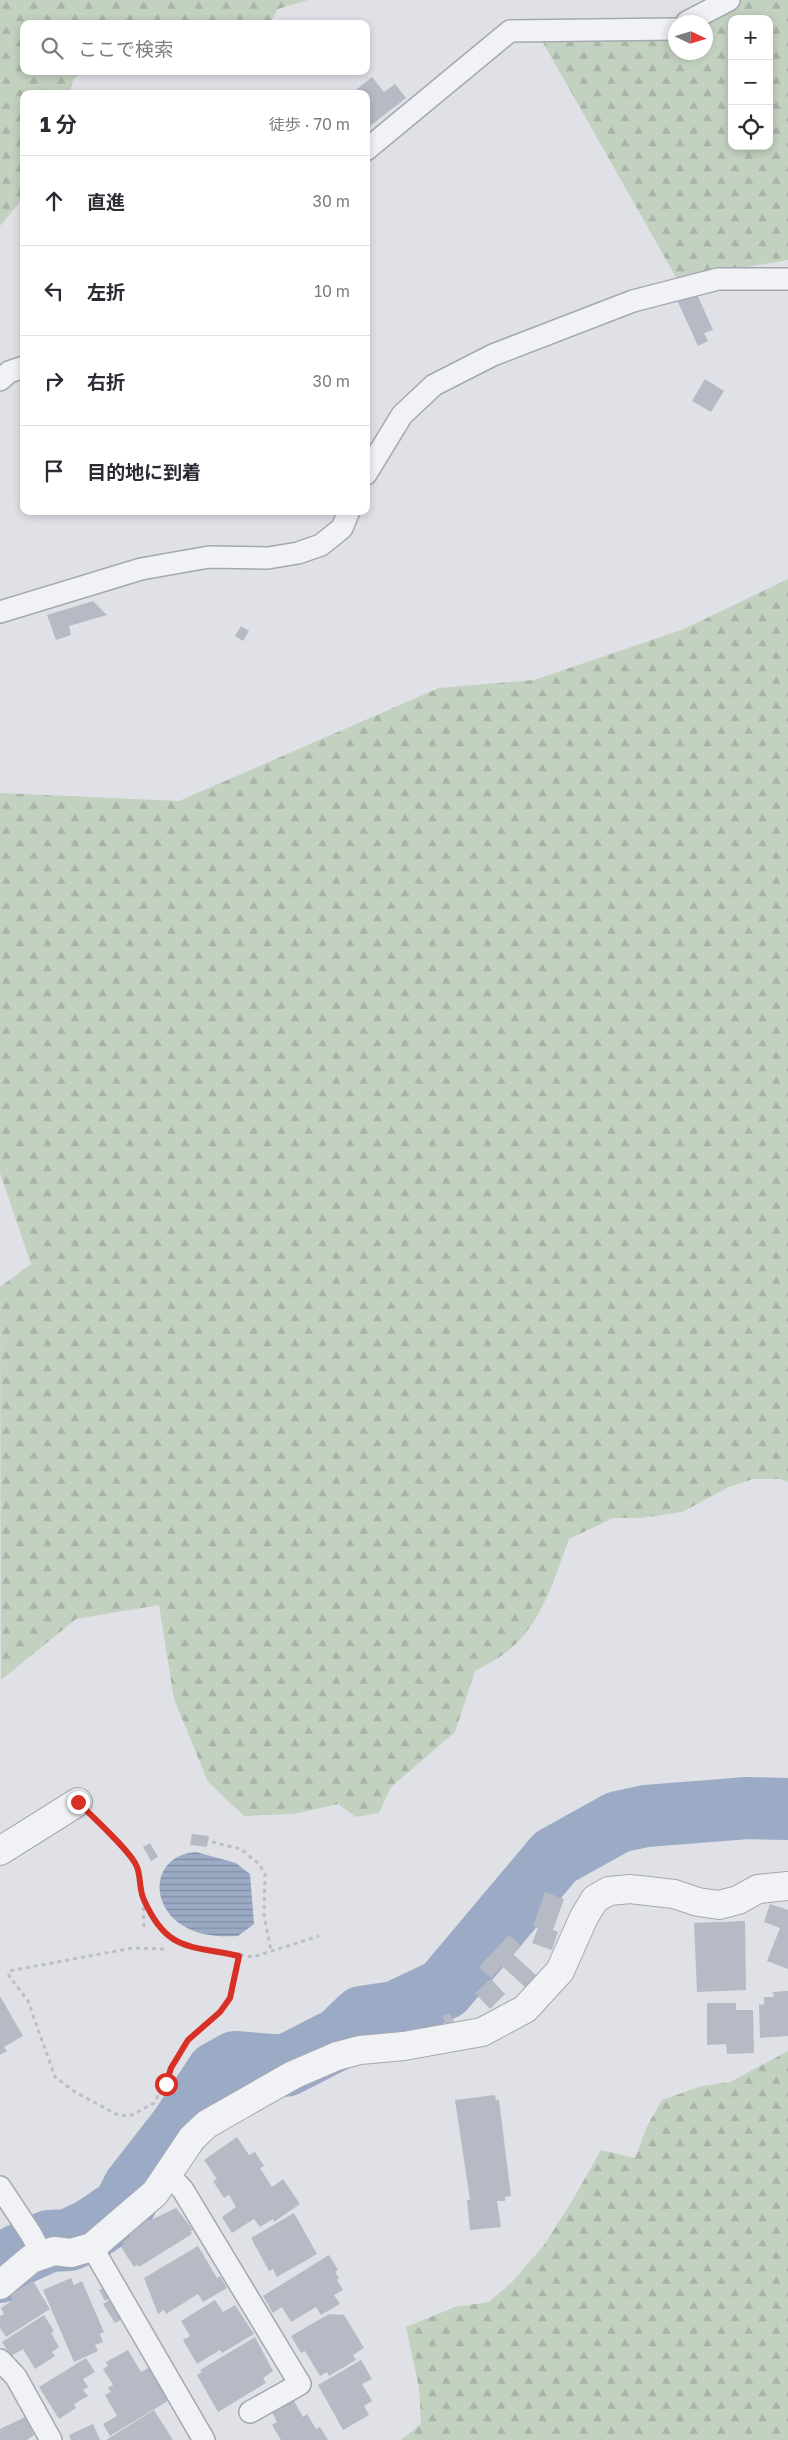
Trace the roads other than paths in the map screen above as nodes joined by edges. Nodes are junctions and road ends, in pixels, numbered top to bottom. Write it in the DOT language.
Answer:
graph roads {
  1 [pos="729,0"];
  2 [pos="701,15"];
  3 [pos="668,29"];
  4 [pos="370,147"];
  5 [pos="788,279"];
  6 [pos="20,368"];
  7 [pos="0,380"];
  8 [pos="370,467"];
  9 [pos="347,515"];
  10 [pos="0,612"];
  11 [pos="78,1802"];
  12 [pos="0,1851"];
  13 [pos="788,1886"];
  14 [pos="169,2175"];
  15 [pos="0,2187"];
  16 [pos="92,2247"];
  17 [pos="42,2256"];
  18 [pos="0,2285"];
  19 [pos="0,2360"];
  20 [pos="250,2412"];
  21 [pos="51,2440"];
  22 [pos="204,2440"];
  1 -- 2 [label="lane"];
  3 -- 4 [label="lane"];
  5 -- 8 [label="lane"];
  6 -- 7 [label="lane"];
  9 -- 10 [label="lane"];
  11 -- 12 [label="street"];
  13 -- 14 [label="street"];
  14 -- 16 [label="street"];
  14 -- 20 [label="lane"];
  15 -- 17 [label="lane"];
  16 -- 17 [label="street"];
  16 -- 22 [label="lane"];
  17 -- 18 [label="street"];
  19 -- 21 [label="lane"];
}
